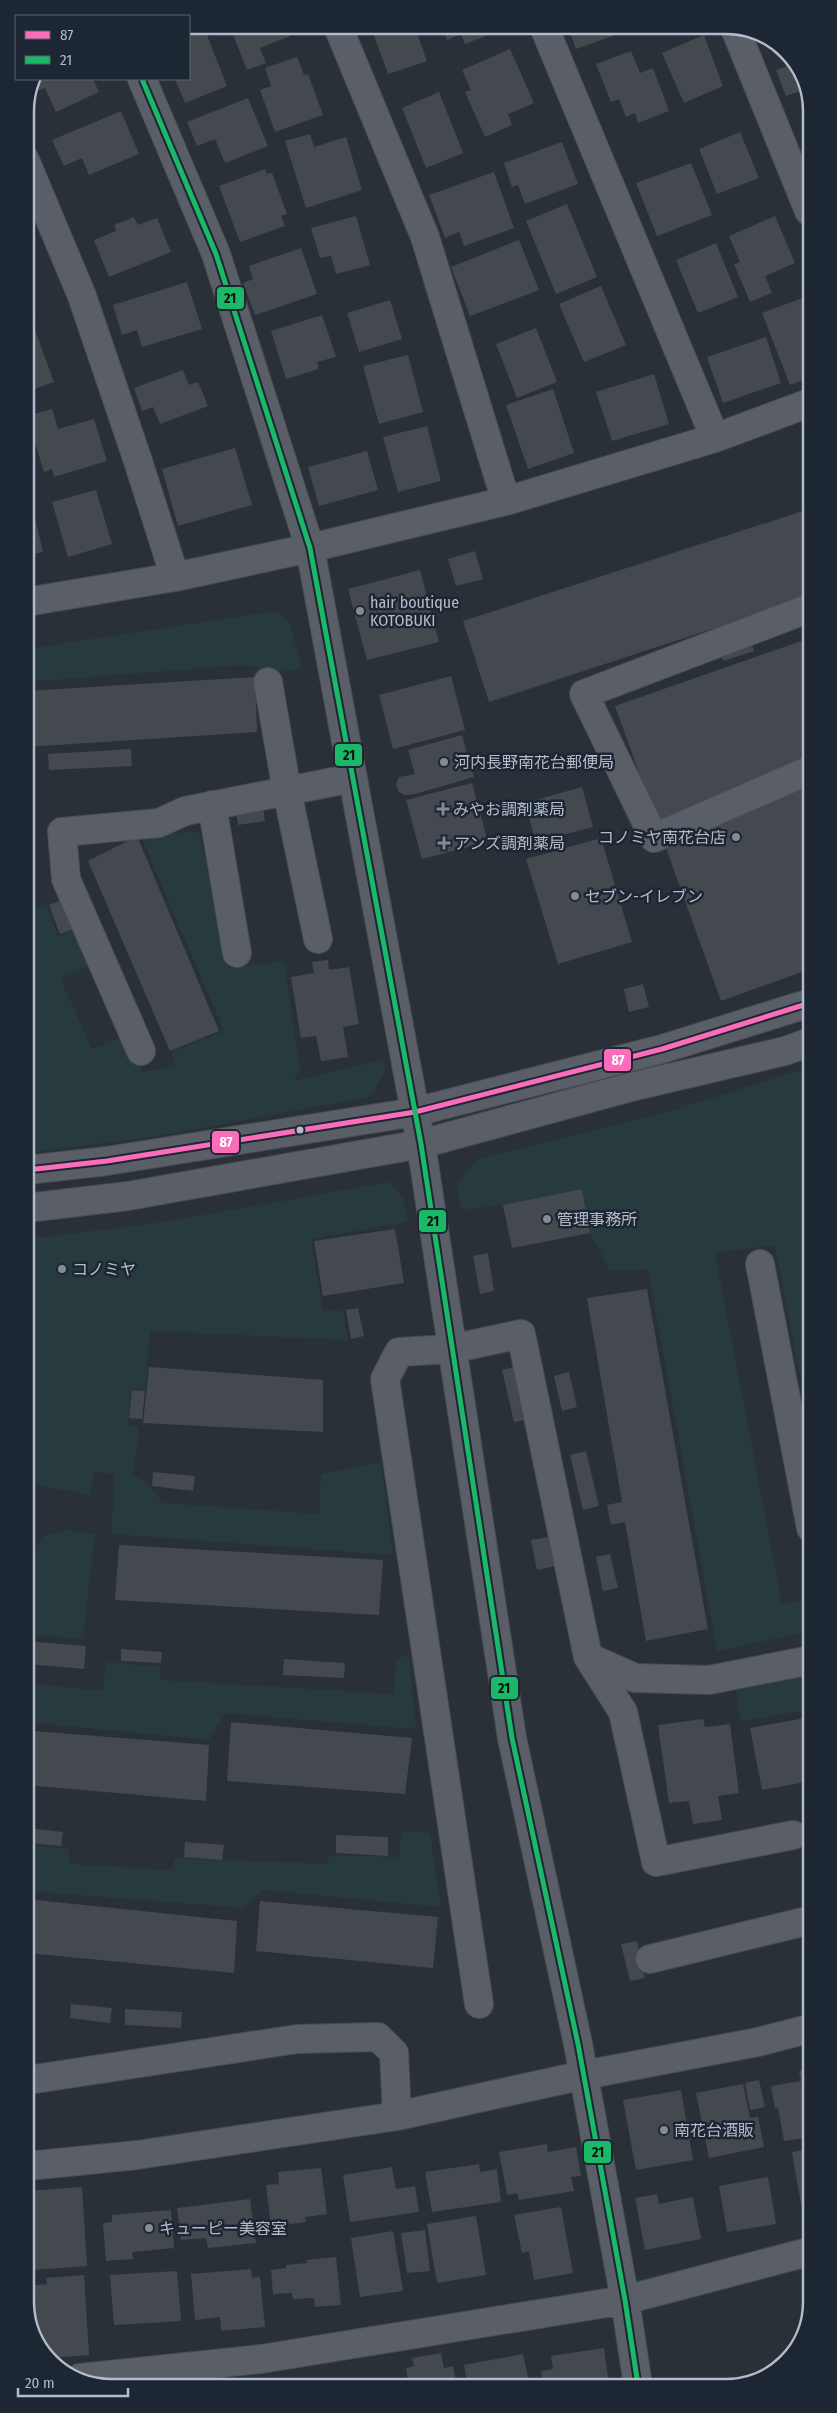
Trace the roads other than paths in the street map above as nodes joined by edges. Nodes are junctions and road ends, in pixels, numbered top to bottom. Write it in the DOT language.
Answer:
graph roads {
  1 [pos="341,34"];
  2 [pos="547,34"];
  3 [pos="738,35"];
  4 [pos="142,80"];
  5 [pos="34,181"];
  6 [pos="803,196"];
  7 [pos="803,405"];
  8 [pos="715,438"];
  9 [pos="506,501"];
  10 [pos="310,548"];
  11 [pos="175,577"];
  12 [pos="34,601"];
  13 [pos="803,611"];
  14 [pos="268,682"];
  15 [pos="803,773"];
  16 [pos="353,778"];
  17 [pos="287,791"];
  18 [pos="212,806"];
  19 [pos="318,939"];
  20 [pos="237,953"];
  21 [pos="803,1005"];
  22 [pos="803,1044"];
  23 [pos="141,1051"];
  24 [pos="415,1112"];
  25 [pos="421,1144"];
  26 [pos="34,1169"];
  27 [pos="34,1207"];
  28 [pos="760,1264"];
  29 [pos="451,1349"];
  30 [pos="803,1487"];
  31 [pos="588,1657"];
  32 [pos="803,1662"];
  33 [pos="793,1835"];
  34 [pos="803,1922"];
  35 [pos="650,1959"];
  36 [pos="479,2004"];
  37 [pos="803,2030"];
  38 [pos="584,2075"];
  39 [pos="34,2079"];
  40 [pos="397,2116"];
  41 [pos="34,2165"];
  42 [pos="803,2254"];
  43 [pos="625,2300"];
  44 [pos="92,2377"];
  45 [pos="637,2379"];
  1 -- 9 [label="street"];
  2 -- 8 [label="street"];
  3 -- 6 [label="street"];
  4 -- 10 [label="street"];
  5 -- 11 [label="street"];
  7 -- 8 [label="street"];
  8 -- 9 [label="street"];
  9 -- 10 [label="street"];
  10 -- 11 [label="street"];
  10 -- 16 [label="street"];
  11 -- 12 [label="street"];
  13 -- 15 [label="street"];
  14 -- 17 [label="street"];
  16 -- 17 [label="street"];
  16 -- 24 [label="street"];
  17 -- 18 [label="street"];
  17 -- 19 [label="street"];
  18 -- 20 [label="street"];
  18 -- 23 [label="street"];
  21 -- 24 [label="street"];
  22 -- 25 [label="street"];
  24 -- 25 [label="street"];
  24 -- 26 [label="street"];
  25 -- 27 [label="street"];
  25 -- 29 [label="street"];
  28 -- 30 [label="street"];
  29 -- 31 [label="street"];
  29 -- 36 [label="street"];
  29 -- 38 [label="street"];
  31 -- 32 [label="street"];
  31 -- 33 [label="street"];
  34 -- 35 [label="street"];
  37 -- 38 [label="street"];
  38 -- 40 [label="street"];
  38 -- 43 [label="street"];
  39 -- 40 [label="street"];
  40 -- 41 [label="street"];
  42 -- 43 [label="street"];
  43 -- 44 [label="street"];
  43 -- 45 [label="street"];
}
